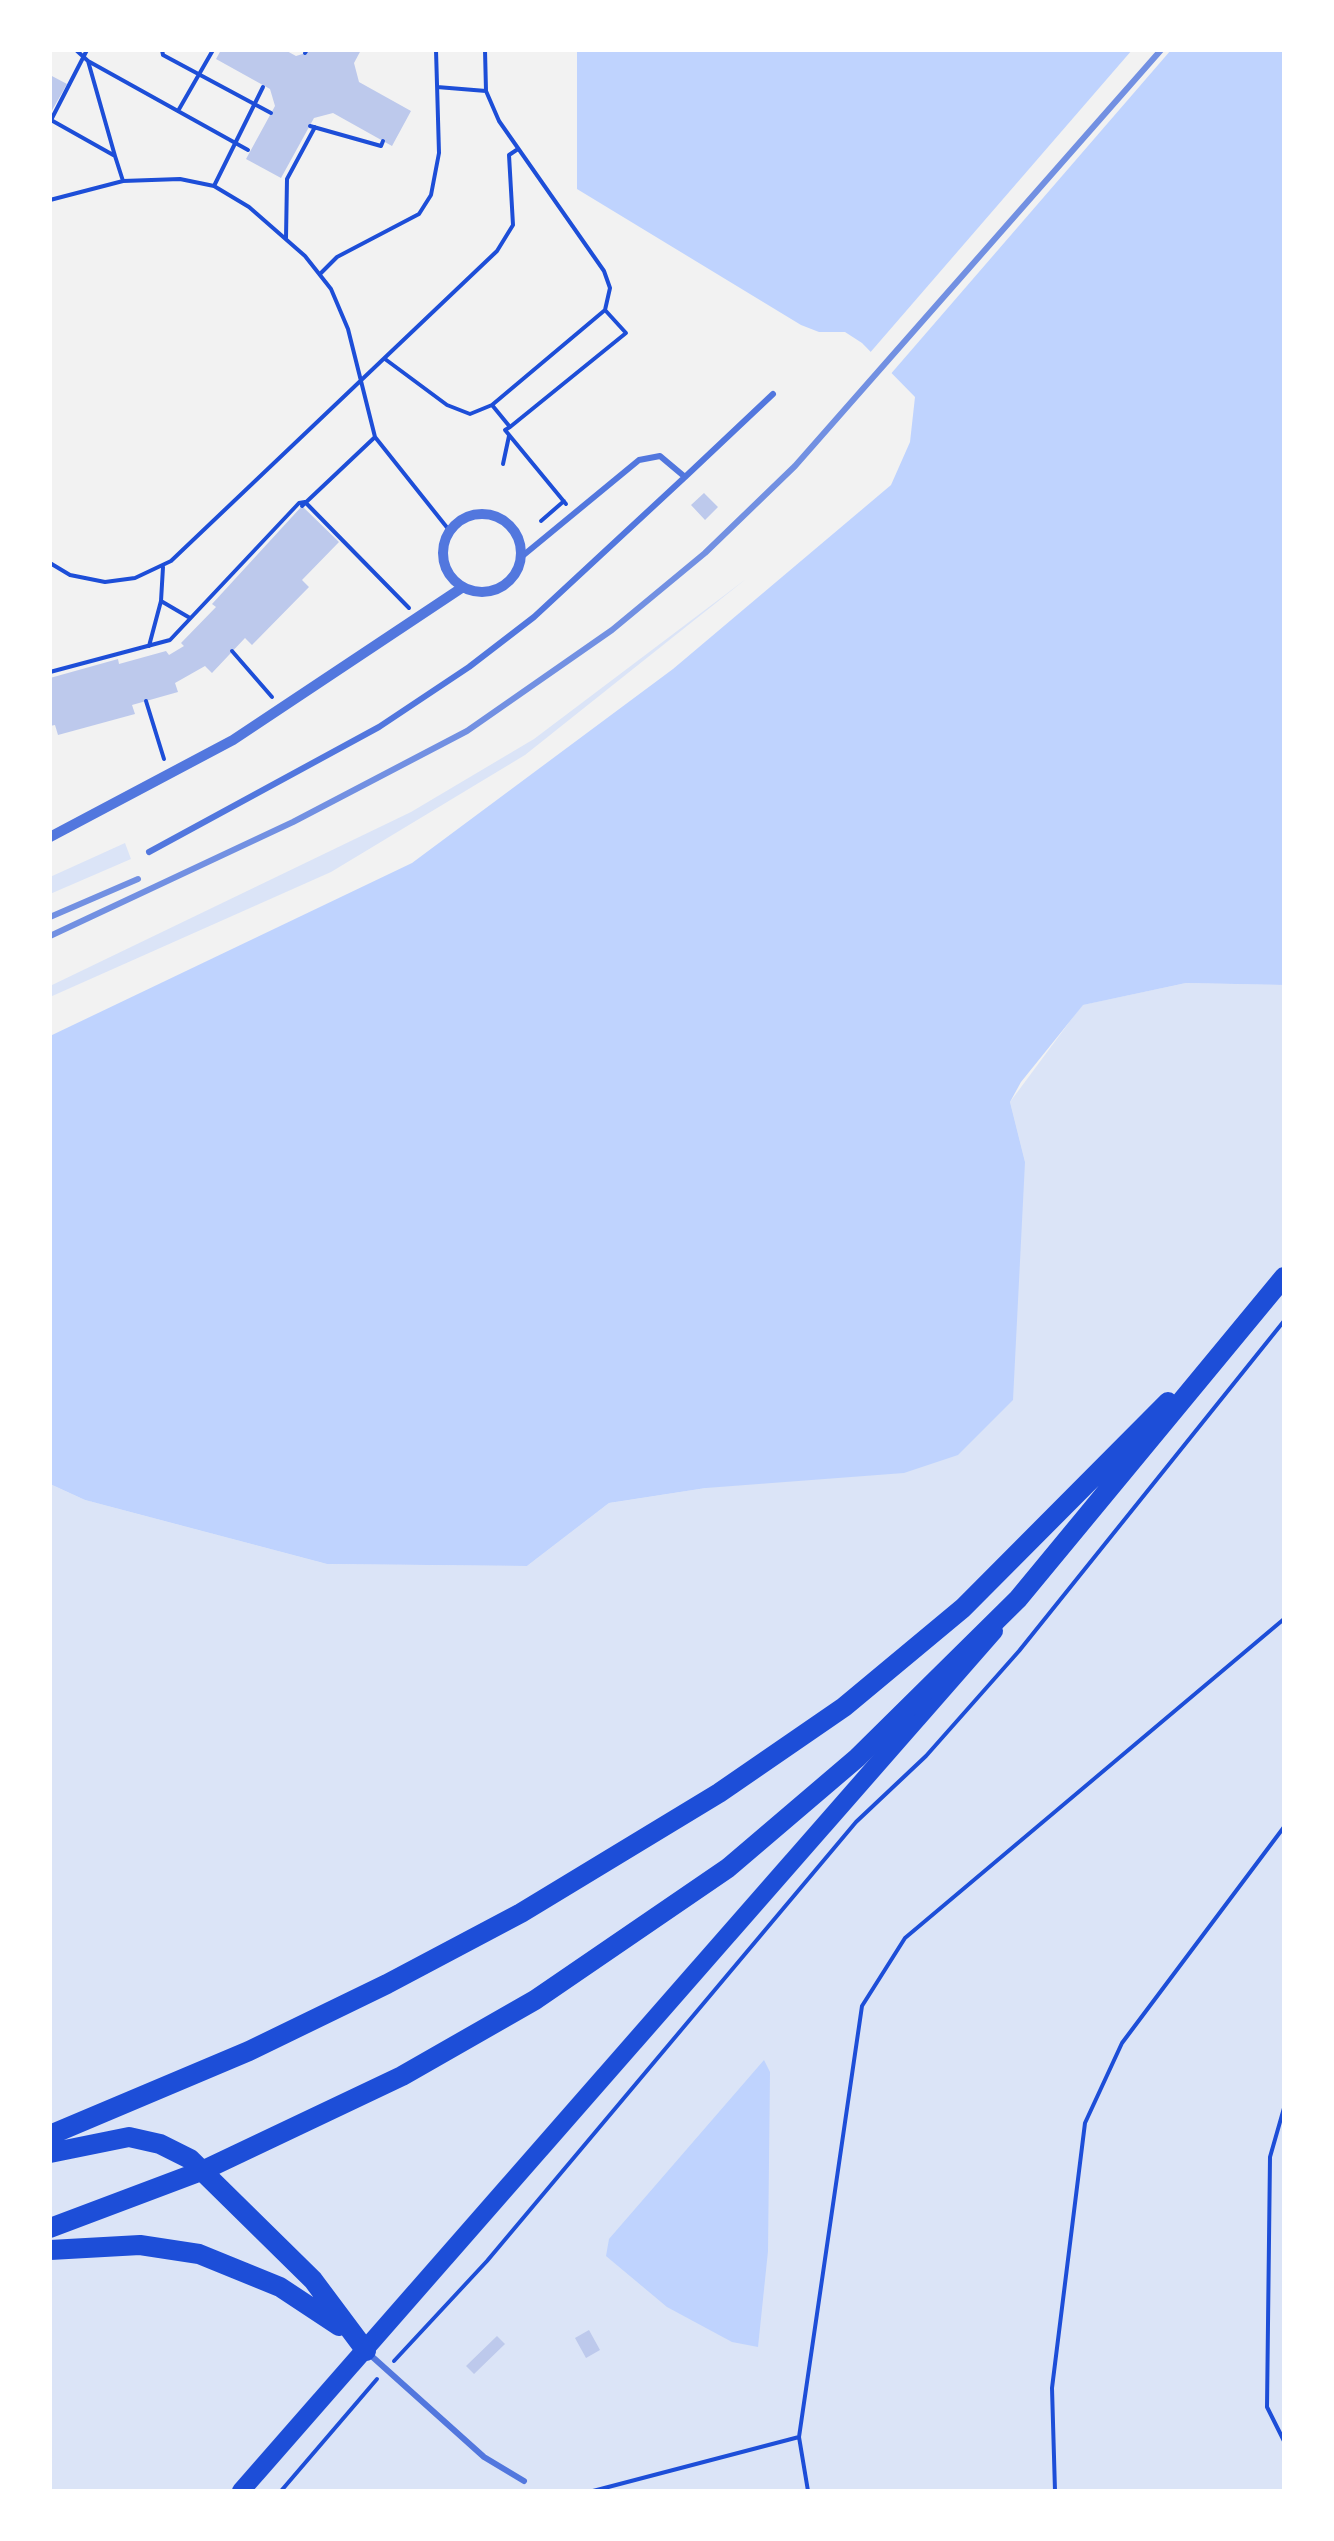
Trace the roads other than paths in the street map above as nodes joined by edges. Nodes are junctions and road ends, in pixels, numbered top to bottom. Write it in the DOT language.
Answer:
graph roads {
  1 [pos="772,394"];
  2 [pos="685,477"];
  3 [pos="520,558"];
  4 [pos="463,587"];
  5 [pos="50,838"];
  6 [pos="149,852"];
  7 [pos="1284,1277"];
  8 [pos="1209,1363"];
  9 [pos="1018,1598"];
  10 [pos="50,2135"];
  11 [pos="50,2153"];
  12 [pos="204,2170"];
  13 [pos="50,2228"];
  14 [pos="50,2250"];
  15 [pos="366,2351"];
  16 [pos="524,2481"];
  17 [pos="241,2491"];
  1 -- 2 [label="lane"];
  2 -- 3 [label="lane"];
  2 -- 6 [label="lane"];
  3 -- 4 [label="street"];
  3 -- 4 [label="street"];
  4 -- 5 [label="street"];
  7 -- 8 [label="main road"];
  8 -- 9 [label="main road"];
  8 -- 10 [label="main road"];
  9 -- 12 [label="main road"];
  9 -- 15 [label="main road"];
  11 -- 12 [label="main road"];
  12 -- 13 [label="main road"];
  12 -- 15 [label="main road"];
  14 -- 15 [label="main road"];
  15 -- 16 [label="lane"];
  15 -- 17 [label="main road"];
}
